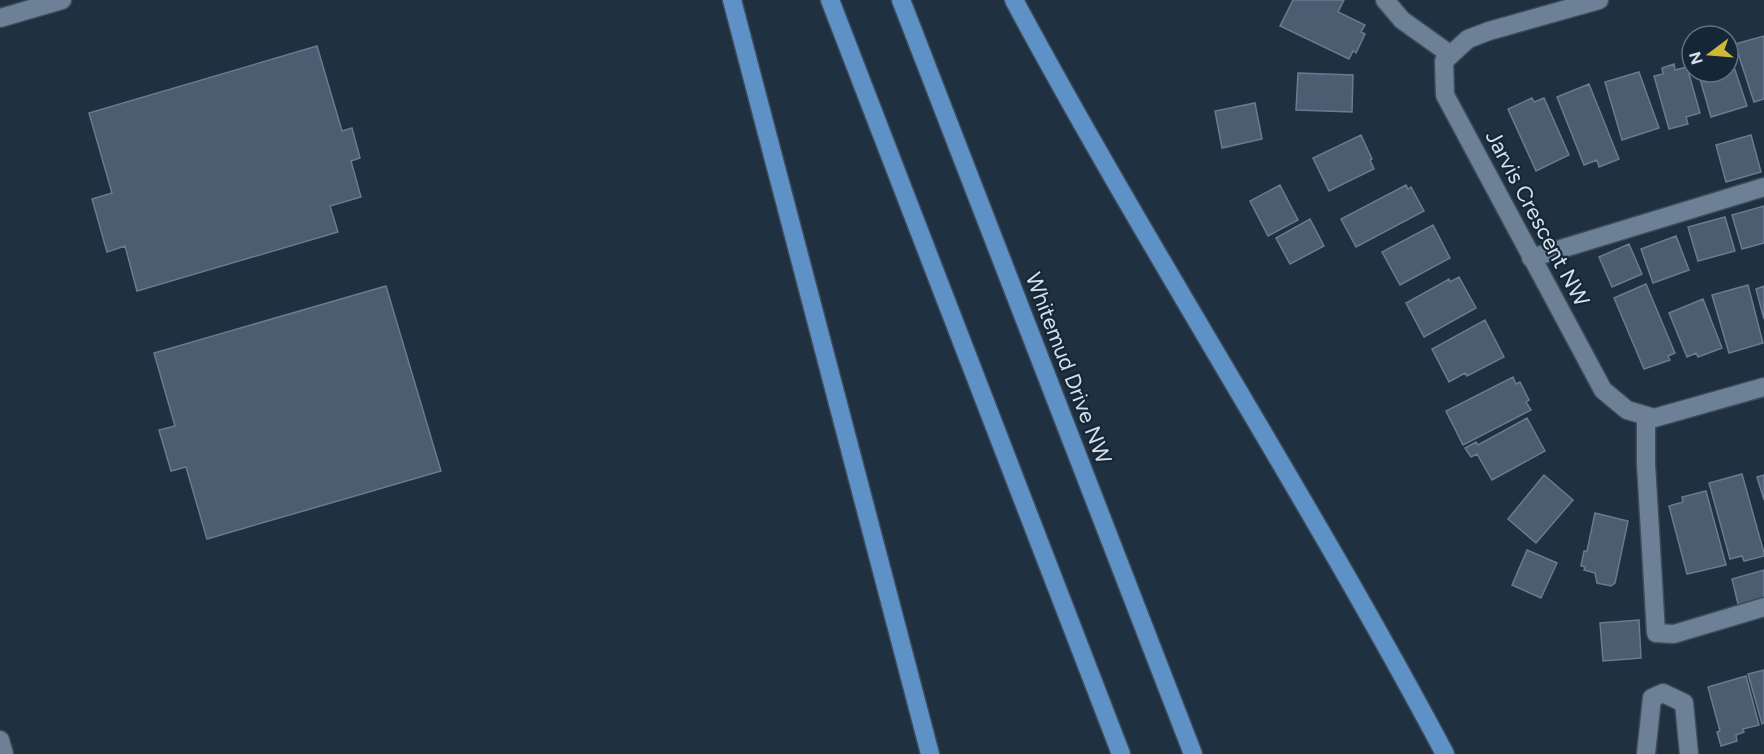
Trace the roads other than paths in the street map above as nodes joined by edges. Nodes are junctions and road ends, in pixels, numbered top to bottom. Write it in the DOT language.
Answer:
graph roads {
  1 [pos="62,0"];
  2 [pos="732,0"];
  3 [pos="830,0"];
  4 [pos="901,0"];
  5 [pos="1014,0"];
  6 [pos="1385,0"];
  7 [pos="1599,0"];
  8 [pos="0,18"];
  9 [pos="1451,55"];
  10 [pos="1764,187"];
  11 [pos="1531,258"];
  12 [pos="1764,387"];
  13 [pos="1646,416"];
  14 [pos="1764,608"];
  15 [pos="1415,697"];
  16 [pos="0,740"];
  17 [pos="4,754"];
  18 [pos="930,754"];
  19 [pos="1121,754"];
  20 [pos="1193,754"];
  21 [pos="1445,754"];
  22 [pos="1457,754"];
  23 [pos="1646,754"];
  24 [pos="1689,754"];
  1 -- 8 [label="street"];
  2 -- 18 [label="highway"];
  3 -- 19 [label="highway"];
  4 -- 20 [label="highway, Whitemud Drive NW"];
  5 -- 15 [label="highway"];
  6 -- 9 [label="street"];
  7 -- 9 [label="street"];
  9 -- 11 [label="street, Jarvis Crescent NW"];
  10 -- 11 [label="street"];
  11 -- 13 [label="street, Jarvis Crescent NW"];
  12 -- 13 [label="street"];
  13 -- 14 [label="street"];
  15 -- 21 [label="highway"];
  15 -- 22 [label="highway"];
  16 -- 17 [label="street"];
  23 -- 24 [label="street"];
}
